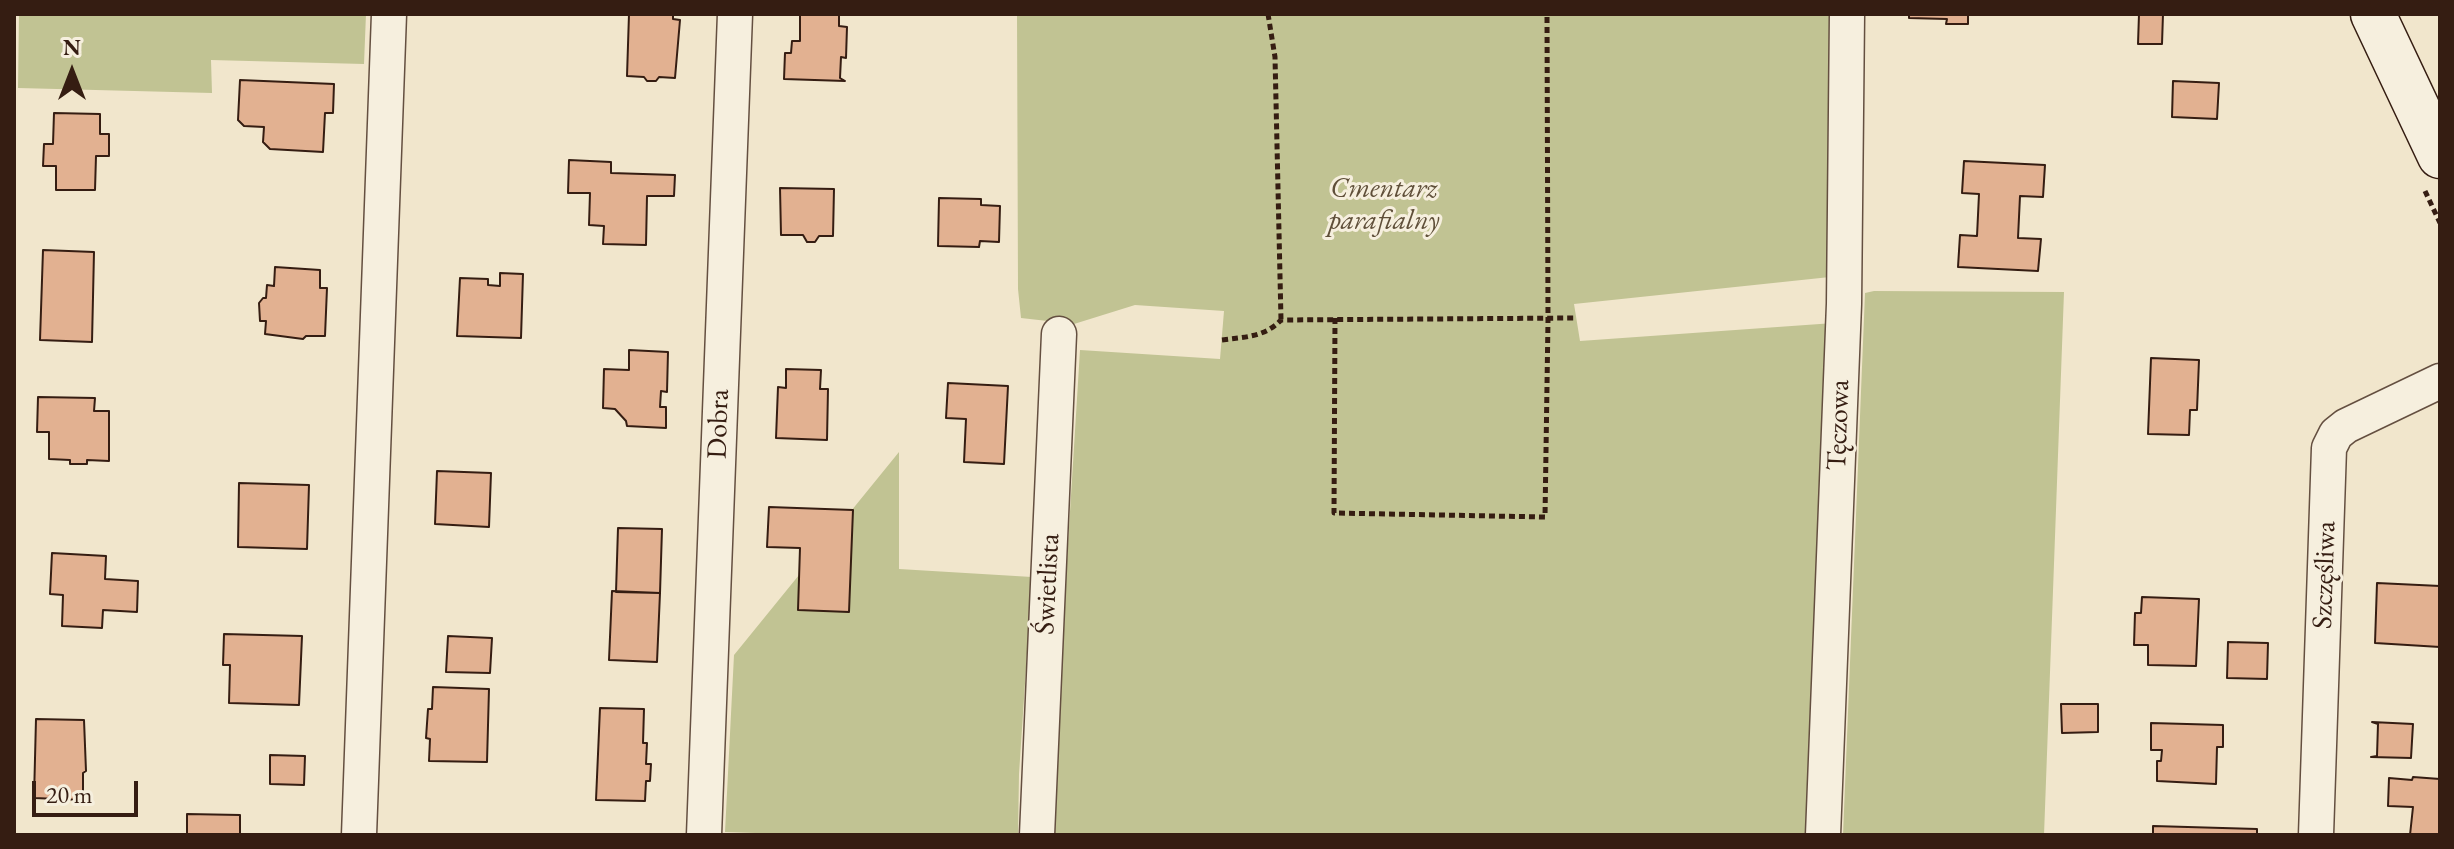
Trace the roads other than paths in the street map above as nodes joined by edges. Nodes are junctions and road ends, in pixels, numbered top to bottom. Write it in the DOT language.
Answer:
graph roads {
  1 [pos="389,14"];
  2 [pos="735,14"];
  3 [pos="1847,14"];
  4 [pos="2373,14"];
  5 [pos="2440,156"];
  6 [pos="1059,334"];
  7 [pos="2440,381"];
  8 [pos="359,835"];
  9 [pos="704,835"];
  10 [pos="1037,835"];
  11 [pos="1823,835"];
  12 [pos="2316,835"];
  1 -- 8 [label="street"];
  2 -- 9 [label="street, Dobra"];
  3 -- 11 [label="street, Tęczowa"];
  4 -- 5 [label="street"];
  6 -- 10 [label="street, Świetlista"];
  7 -- 12 [label="street, Szczęśliwa"];
}
